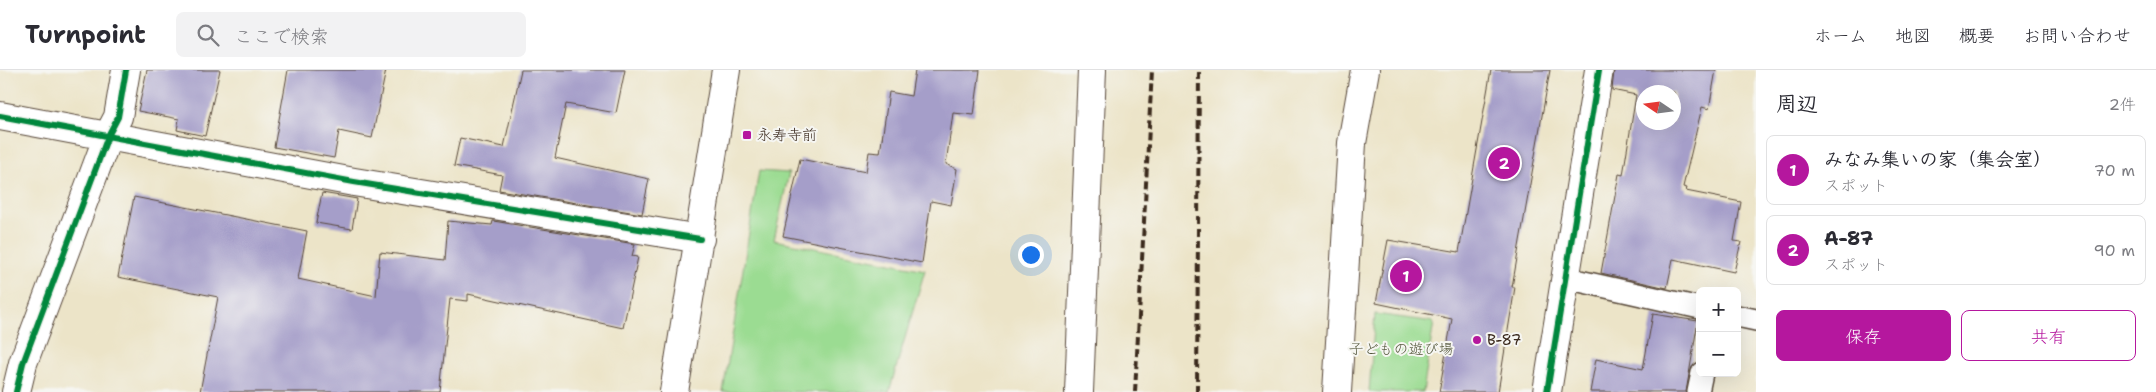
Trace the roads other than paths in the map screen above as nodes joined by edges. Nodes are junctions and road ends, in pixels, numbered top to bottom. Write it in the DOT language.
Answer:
graph roads {
  1 [pos="126,70"];
  2 [pos="726,70"];
  3 [pos="1092,70"];
  4 [pos="1365,70"];
  5 [pos="1599,70"];
  6 [pos="0,116"];
  7 [pos="108,136"];
  8 [pos="700,239"];
  9 [pos="1566,278"];
  10 [pos="1696,307"];
  11 [pos="1741,317"];
  12 [pos="1756,320"];
  13 [pos="1701,377"];
  14 [pos="16,392"];
  15 [pos="674,392"];
  16 [pos="1079,392"];
  17 [pos="1336,392"];
  18 [pos="1547,392"];
  19 [pos="1698,392"];
  1 -- 7 [label="street"];
  2 -- 8 [label="street"];
  3 -- 16 [label="street"];
  4 -- 17 [label="street"];
  5 -- 9 [label="street"];
  6 -- 7 [label="street"];
  7 -- 8 [label="street"];
  7 -- 14 [label="street"];
  8 -- 15 [label="street"];
  9 -- 10 [label="lane"];
  9 -- 18 [label="street"];
  11 -- 12 [label="lane"];
  13 -- 19 [label="lane"];
}
